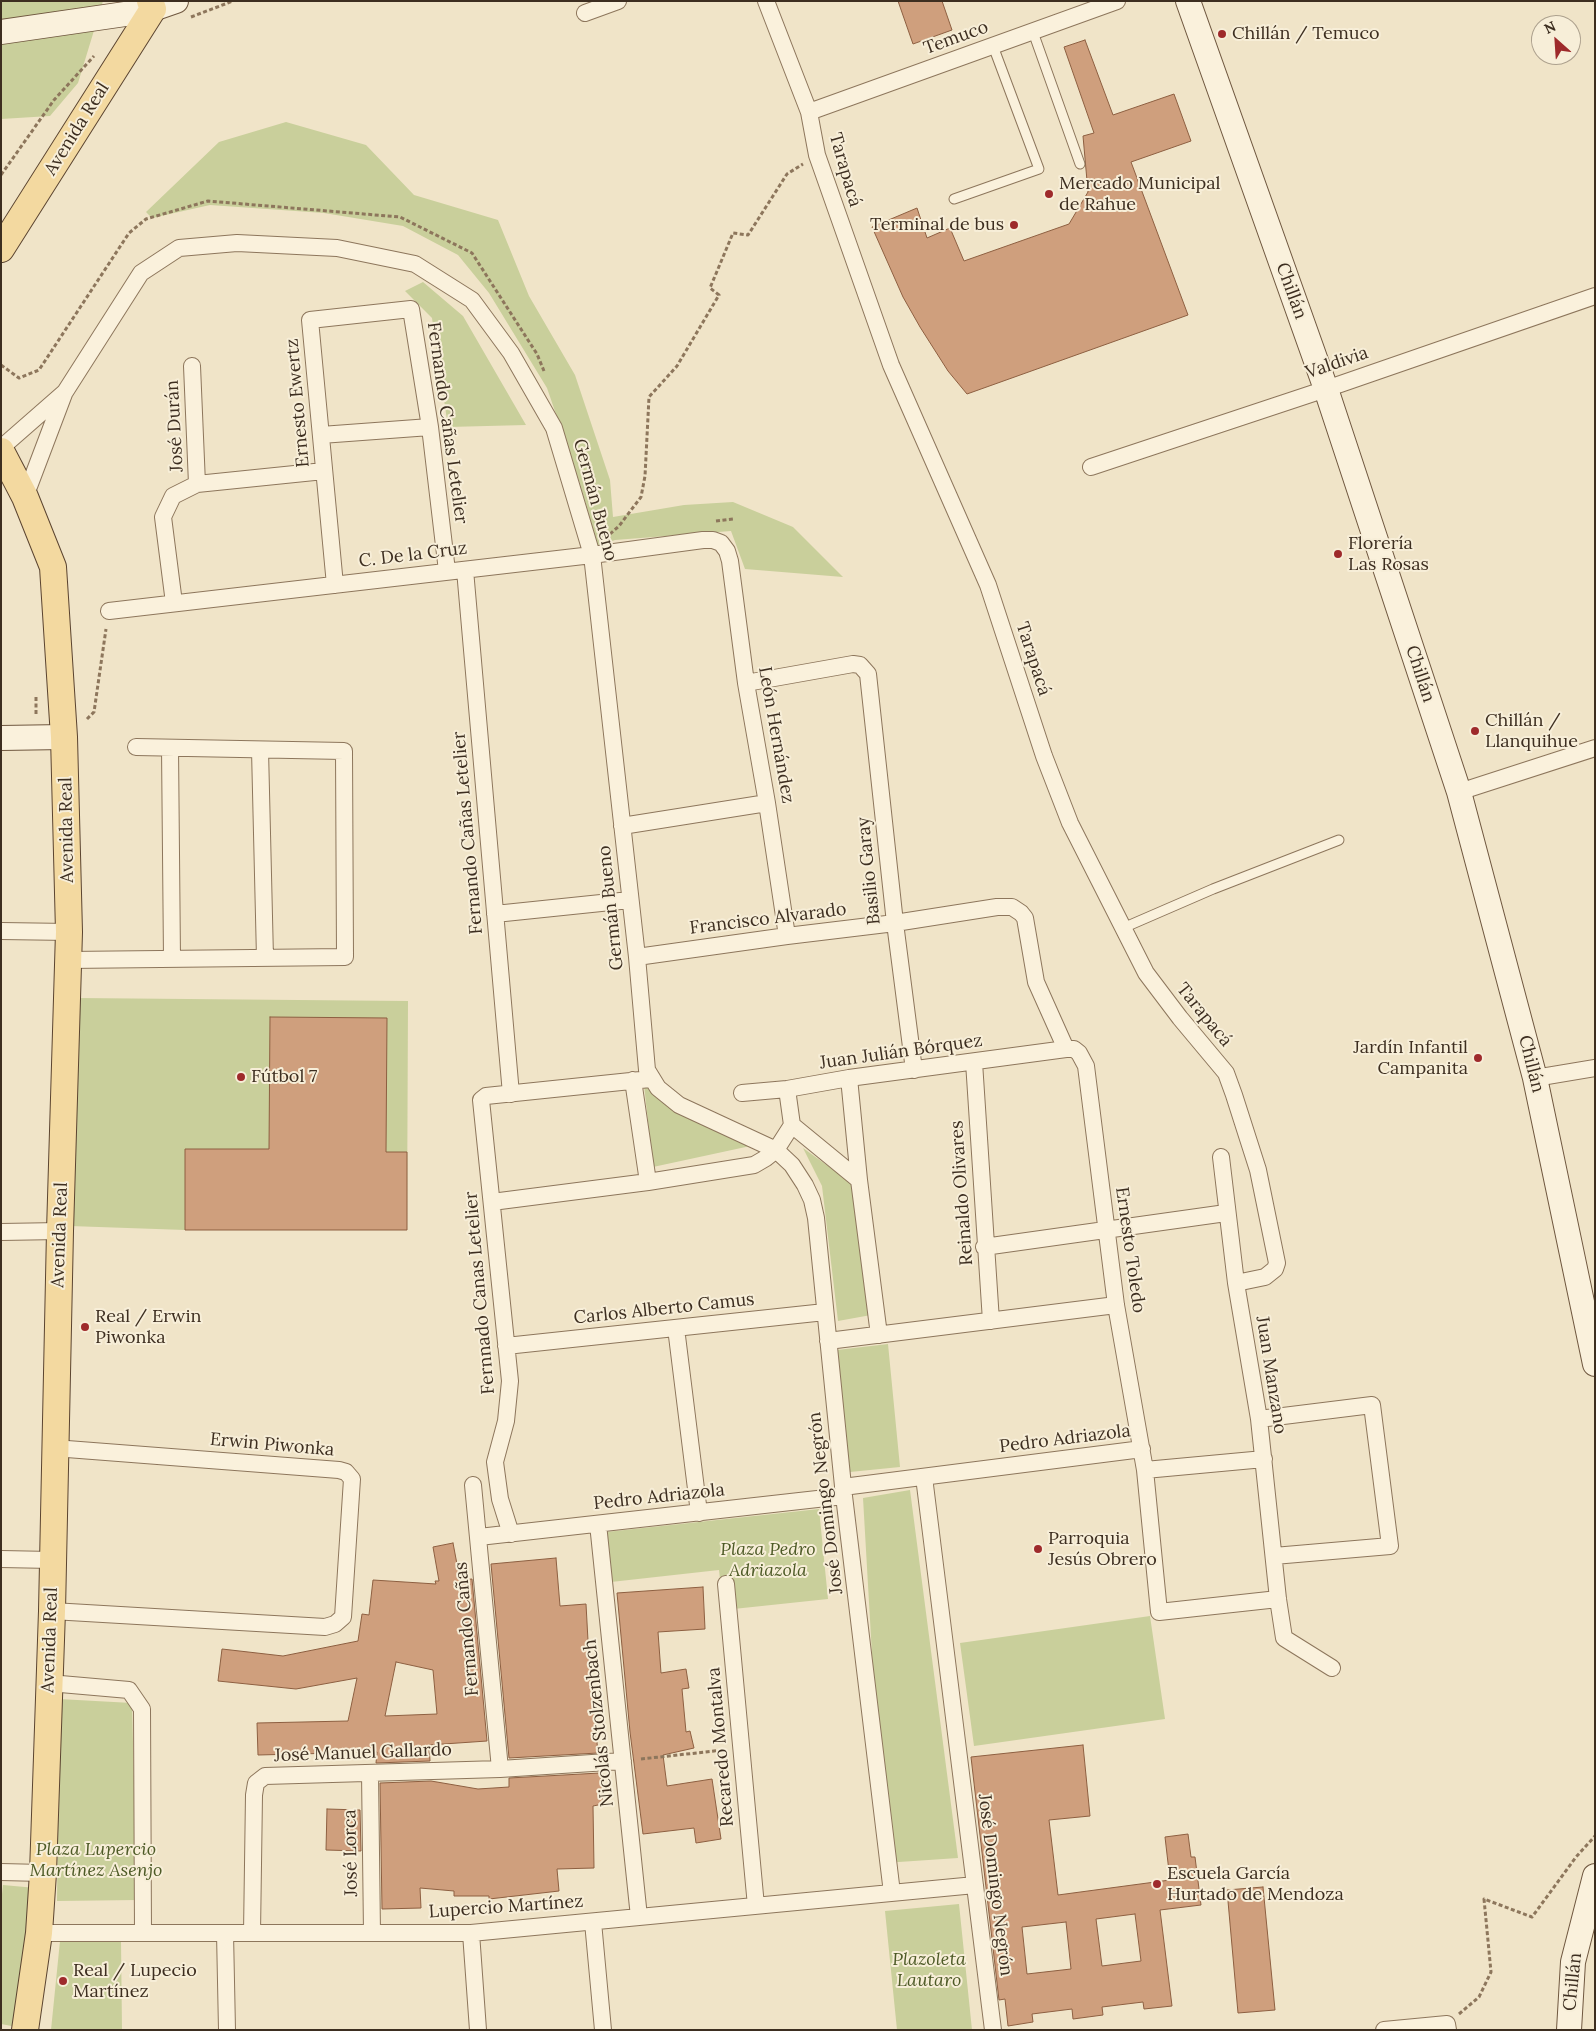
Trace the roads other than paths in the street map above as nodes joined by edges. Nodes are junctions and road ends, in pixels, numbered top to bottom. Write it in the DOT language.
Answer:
graph roads {
  1 [pos="618,1"];
  2 [pos="766,1"];
  3 [pos="1117,1"];
  4 [pos="1188,1"];
  5 [pos="160,4"];
  6 [pos="585,13"];
  7 [pos="1,32"];
  8 [pos="1033,32"];
  9 [pos="993,46"];
  10 [pos="809,112"];
  11 [pos="1080,164"];
  12 [pos="954,199"];
  13 [pos="1,249"];
  14 [pos="1595,296"];
  15 [pos="411,309"];
  16 [pos="192,366"];
  17 [pos="1326,389"];
  18 [pos="65,392"];
  19 [pos="430,426"];
  20 [pos="321,435"];
  21 [pos="1,449"];
  22 [pos="1091,467"];
  23 [pos="324,472"];
  24 [pos="197,484"];
  25 [pos="25,497"];
  26 [pos="721,543"];
  27 [pos="592,555"];
  28 [pos="465,570"];
  29 [pos="447,572"];
  30 [pos="335,585"];
  31 [pos="174,603"];
  32 [pos="109,611"];
  33 [pos="746,683"];
  34 [pos="73,731"];
  35 [pos="1,738"];
  36 [pos="136,748"];
  37 [pos="170,748"];
  38 [pos="1595,748"];
  39 [pos="260,750"];
  40 [pos="1459,792"];
  41 [pos="768,803"];
  42 [pos="622,826"];
  43 [pos="1339,840"];
  44 [pos="630,900"];
  45 [pos="1021,913"];
  46 [pos="495,914"];
  47 [pos="895,923"];
  48 [pos="1123,928"];
  49 [pos="1,931"];
  50 [pos="69,932"];
  51 [pos="787,936"];
  52 [pos="637,957"];
  53 [pos="265,958"];
  54 [pos="172,959"];
  55 [pos="68,960"];
  56 [pos="1066,1049"];
  57 [pos="974,1062"];
  58 [pos="1595,1068"];
  59 [pos="914,1070"];
  60 [pos="849,1078"];
  61 [pos="1536,1078"];
  62 [pos="650,1079"];
  63 [pos="633,1080"];
  64 [pos="786,1089"];
  65 [pos="742,1093"];
  66 [pos="511,1094"];
  67 [pos="792,1125"];
  68 [pos="776,1150"];
  69 [pos="1221,1157"];
  70 [pos="859,1180"];
  71 [pos="648,1182"];
  72 [pos="492,1202"];
  73 [pos="1226,1213"];
  74 [pos="60,1231"];
  75 [pos="1107,1231"];
  76 [pos="1,1232"];
  77 [pos="984,1247"];
  78 [pos="1236,1283"];
  79 [pos="1116,1305"];
  80 [pos="825,1312"];
  81 [pos="991,1321"];
  82 [pos="676,1328"];
  83 [pos="879,1335"];
  84 [pos="828,1341"];
  85 [pos="506,1346"];
  86 [pos="1595,1363"];
  87 [pos="1260,1419"];
  88 [pos="54,1448"];
  89 [pos="1142,1449"];
  90 [pos="1264,1459"];
  91 [pos="1145,1470"];
  92 [pos="924,1477"];
  93 [pos="473,1485"];
  94 [pos="844,1492"];
  95 [pos="699,1512"];
  96 [pos="598,1524"];
  97 [pos="511,1534"];
  98 [pos="479,1537"];
  99 [pos="1274,1556"];
  100 [pos="1,1559"];
  101 [pos="52,1560"];
  102 [pos="726,1584"];
  103 [pos="1278,1599"];
  104 [pos="52,1611"];
  105 [pos="1332,1668"];
  106 [pos="48,1683"];
  107 [pos="623,1761"];
  108 [pos="500,1769"];
  109 [pos="370,1773"];
  110 [pos="1,1872"];
  111 [pos="43,1873"];
  112 [pos="1595,1876"];
  113 [pos="975,1885"];
  114 [pos="892,1893"];
  115 [pos="756,1906"];
  116 [pos="639,1917"];
  117 [pos="593,1922"];
  118 [pos="39,1933"];
  119 [pos="143,1933"];
  120 [pos="225,1933"];
  121 [pos="252,1933"];
  122 [pos="372,1933"];
  123 [pos="471,1933"];
  124 [pos="1448,2027"];
  125 [pos="25,2030"];
  126 [pos="227,2030"];
  127 [pos="478,2030"];
  128 [pos="603,2030"];
  129 [pos="993,2030"];
  130 [pos="1384,2030"];
  131 [pos="1569,2030"];
  1 -- 6 [label="street"];
  2 -- 10 [label="street, Tarapacá"];
  3 -- 8 [label="street, Temuco"];
  4 -- 17 [label="street, Chillán"];
  5 -- 7 [label="street"];
  5 -- 13 [label="main road, Avenida Real"];
  8 -- 9 [label="street, Temuco"];
  8 -- 11 [label="lane"];
  9 -- 10 [label="street, Temuco"];
  9 -- 12 [label="lane"];
  10 -- 48 [label="street, Tarapacá"];
  14 -- 17 [label="street, Valdivia"];
  15 -- 19 [label="street, Fernando Cañas Letelier"];
  15 -- 20 [label="street, Ernesto Ewertz"];
  16 -- 24 [label="street, José Durán"];
  17 -- 22 [label="street, Valdivia"];
  17 -- 40 [label="street, Chillán"];
  18 -- 21 [label="street, Germán Bueno"];
  18 -- 25 [label="street, Germán Bueno"];
  18 -- 27 [label="street, Germán Bueno"];
  19 -- 20 [label="street"];
  19 -- 29 [label="street, Fernando Cañas Letelier"];
  20 -- 23 [label="street, Ernesto Ewertz"];
  21 -- 25 [label="main road, Avenida Real"];
  23 -- 24 [label="street, José Durán"];
  23 -- 30 [label="street, Ernesto Ewertz"];
  24 -- 31 [label="street, José Durán"];
  25 -- 34 [label="main road, Avenida Real"];
  26 -- 27 [label="street, C. De la Cruz"];
  26 -- 33 [label="street, León Hernández"];
  27 -- 28 [label="street, C. De la Cruz"];
  27 -- 42 [label="street, Germán Bueno"];
  28 -- 29 [label="street, C. De la Cruz"];
  28 -- 46 [label="street, Fernando Cañas Letelier"];
  29 -- 30 [label="street, C. De la Cruz"];
  30 -- 31 [label="street, C. De la Cruz"];
  31 -- 32 [label="street, C. De la Cruz"];
  33 -- 41 [label="street, León Hernández"];
  33 -- 47 [label="street, Basilio Garay"];
  34 -- 35 [label="street"];
  34 -- 50 [label="main road, Avenida Real"];
  36 -- 37 [label="street"];
  37 -- 39 [label="street"];
  37 -- 54 [label="street"];
  38 -- 40 [label="street"];
  39 -- 53 [label="street"];
  39 -- 53 [label="street"];
  40 -- 61 [label="street, Chillán"];
  41 -- 42 [label="street"];
  41 -- 51 [label="street, León Hernández"];
  42 -- 44 [label="street, Germán Bueno"];
  43 -- 48 [label="lane"];
  44 -- 46 [label="street"];
  44 -- 52 [label="street, Germán Bueno"];
  45 -- 47 [label="street, Francisco Alvarado"];
  45 -- 56 [label="street, Ernesto Toledo"];
  46 -- 66 [label="street, Fernando Cañas Letelier"];
  47 -- 51 [label="street, Francisco Alvarado"];
  47 -- 59 [label="street, Basilio Garay"];
  48 -- 78 [label="street, Tarapacá"];
  49 -- 50 [label="street"];
  50 -- 55 [label="main road, Avenida Real"];
  51 -- 52 [label="street, Francisco Alvarado"];
  52 -- 62 [label="street, Germán Bueno"];
  53 -- 54 [label="street"];
  54 -- 55 [label="street"];
  55 -- 74 [label="main road, Avenida Real"];
  56 -- 57 [label="street, Juan Julián Bórquez"];
  56 -- 75 [label="street, Ernesto Toledo"];
  57 -- 59 [label="street, Juan Julián Bórquez"];
  57 -- 77 [label="street, Reinaldo Olivares"];
  58 -- 61 [label="street"];
  59 -- 60 [label="street, Juan Julián Bórquez"];
  60 -- 64 [label="street, Juan Julián Bórquez"];
  60 -- 70 [label="street"];
  61 -- 86 [label="street, Chillán"];
  62 -- 63 [label="street"];
  62 -- 68 [label="street"];
  63 -- 66 [label="street"];
  63 -- 71 [label="street"];
  64 -- 65 [label="street, Juan Julián Bórquez"];
  64 -- 67 [label="street"];
  66 -- 72 [label="street, Fernnado Canas Letelier"];
  67 -- 68 [label="street"];
  67 -- 70 [label="street"];
  68 -- 71 [label="street"];
  68 -- 80 [label="street, José Domingo Negrón"];
  69 -- 73 [label="street, Juan Manzano"];
  70 -- 83 [label="street"];
  71 -- 72 [label="street"];
  72 -- 85 [label="street, Fernnado Canas Letelier"];
  73 -- 75 [label="street"];
  73 -- 78 [label="street, Juan Manzano"];
  74 -- 76 [label="street"];
  74 -- 88 [label="main road, Avenida Real"];
  75 -- 77 [label="street"];
  75 -- 79 [label="street, Ernesto Toledo"];
  77 -- 81 [label="street, Reinaldo Olivares"];
  78 -- 87 [label="street, Juan Manzano"];
  79 -- 81 [label="street"];
  79 -- 89 [label="street, Ernesto Toledo"];
  80 -- 82 [label="street, Carlos Alberto Camus"];
  80 -- 84 [label="street, José Domingo Negrón"];
  81 -- 83 [label="street"];
  82 -- 85 [label="street, Carlos Alberto Camus"];
  82 -- 95 [label="street"];
  83 -- 84 [label="street"];
  84 -- 94 [label="street, José Domingo Negrón"];
  85 -- 97 [label="street, Fernnado Canas Letelier"];
  87 -- 90 [label="street, Juan Manzano"];
  87 -- 99 [label="street"];
  88 -- 101 [label="main road, Avenida Real"];
  88 -- 104 [label="street, Erwin Piwonka"];
  89 -- 91 [label="street, Ernesto Toledo"];
  89 -- 92 [label="street, Pedro Adriazola"];
  90 -- 91 [label="street"];
  90 -- 99 [label="street, Juan Manzano"];
  91 -- 103 [label="street, Ernesto Toledo"];
  92 -- 94 [label="street, Pedro Adriazola"];
  92 -- 113 [label="street, José Domingo Negrón"];
  93 -- 98 [label="street, Fernando Cañas"];
  94 -- 95 [label="street, Pedro Adriazola"];
  94 -- 114 [label="street, José Domingo Negrón"];
  95 -- 96 [label="street, Pedro Adriazola"];
  96 -- 97 [label="street, Pedro Adriazola"];
  96 -- 107 [label="street, Nicolás Stolzenbach"];
  97 -- 98 [label="street, Pedro Adriazola"];
  98 -- 108 [label="street, Fernando Cañas"];
  99 -- 103 [label="street, Juan Manzano"];
  100 -- 101 [label="street"];
  101 -- 104 [label="main road, Avenida Real"];
  102 -- 115 [label="street, Recaredo Montalva"];
  103 -- 105 [label="street, Juan Manzano"];
  104 -- 106 [label="main road, Avenida Real"];
  106 -- 111 [label="main road, Avenida Real"];
  106 -- 119 [label="street"];
  107 -- 108 [label="street, José Manuel Gallardo"];
  107 -- 116 [label="street, Nicolás Stolzenbach"];
  108 -- 109 [label="street, José Manuel Gallardo"];
  109 -- 121 [label="street, José Manuel Gallardo"];
  109 -- 122 [label="street, José Lorca"];
  110 -- 111 [label="street"];
  111 -- 118 [label="main road, Avenida Real"];
  112 -- 131 [label="street, Chillán"];
  113 -- 114 [label="street, Lupercio Martínez"];
  113 -- 129 [label="street, José Domingo Negrón"];
  114 -- 115 [label="street, Lupercio Martínez"];
  115 -- 116 [label="street, Lupercio Martínez"];
  116 -- 117 [label="street, Lupercio Martínez"];
  117 -- 123 [label="street, Lupercio Martínez"];
  117 -- 128 [label="street"];
  118 -- 119 [label="street, Lupercio Martínez"];
  118 -- 125 [label="main road, Avenida Real"];
  119 -- 120 [label="street, Lupercio Martínez"];
  120 -- 121 [label="street, Lupercio Martínez"];
  120 -- 126 [label="street"];
  121 -- 122 [label="street, Lupercio Martínez"];
  122 -- 123 [label="street, Lupercio Martínez"];
  123 -- 127 [label="street"];
  124 -- 130 [label="street"];
}
